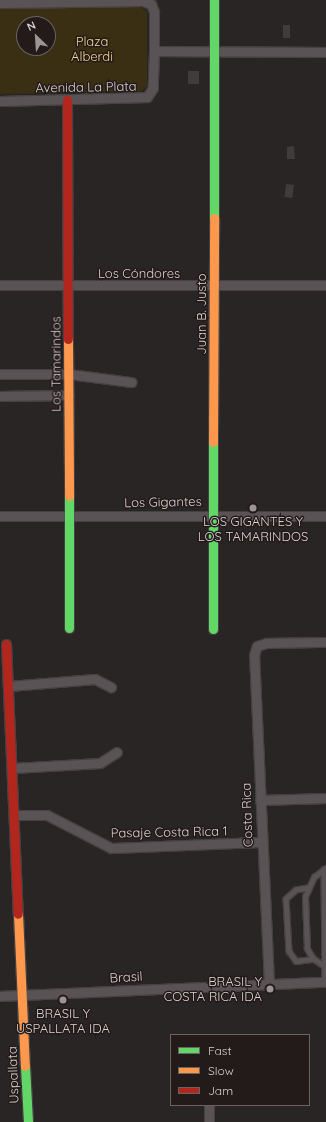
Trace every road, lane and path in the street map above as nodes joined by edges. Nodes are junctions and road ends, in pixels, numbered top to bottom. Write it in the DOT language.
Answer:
graph roads {
  1 [pos="214,0"];
  2 [pos="68,1"];
  3 [pos="0,3"];
  4 [pos="154,51"];
  5 [pos="214,52"];
  6 [pos="326,52"];
  7 [pos="67,100"];
  8 [pos="0,101"];
  9 [pos="0,285"];
  10 [pos="326,285"];
  11 [pos="69,286"];
  12 [pos="214,286"];
  13 [pos="0,374"];
  14 [pos="69,374"];
  15 [pos="131,382"];
  16 [pos="69,394"];
  17 [pos="0,396"];
  18 [pos="214,515"];
  19 [pos="0,516"];
  20 [pos="70,516"];
  21 [pos="326,516"];
  22 [pos="69,628"];
  23 [pos="213,629"];
  24 [pos="326,642"];
  25 [pos="6,644"];
  26 [pos="9,686"];
  27 [pos="111,687"];
  28 [pos="117,752"];
  29 [pos="13,768"];
  30 [pos="326,798"];
  31 [pos="260,800"];
  32 [pos="14,815"];
  33 [pos="261,842"];
  34 [pos="325,868"];
  35 [pos="308,888"];
  36 [pos="313,959"];
  37 [pos="325,967"];
  38 [pos="326,982"];
  39 [pos="269,983"];
  40 [pos="22,995"];
  41 [pos="0,996"];
  42 [pos="209,1106"];
  43 [pos="28,1122"];
  44 [pos="210,1122"];
  1 -- 5 [label="street, Juan B. Justo"];
  2 -- 3 [label="street, Avenida La Plata"];
  2 -- 4 [label="street, Avenida La Plata"];
  4 -- 5 [label="street"];
  4 -- 7 [label="street, Avenida La Plata"];
  5 -- 6 [label="street"];
  5 -- 12 [label="street, Juan B. Justo"];
  7 -- 8 [label="street, Avenida La Plata"];
  7 -- 11 [label="street, Los Tamarindos"];
  9 -- 11 [label="street, Los Cóndores"];
  10 -- 12 [label="street, Los Cóndores"];
  11 -- 12 [label="street, Los Cóndores"];
  11 -- 14 [label="street, Los Tamarindos"];
  12 -- 18 [label="street, Juan B. Justo"];
  13 -- 14 [label="street"];
  14 -- 15 [label="street"];
  14 -- 16 [label="street, Los Tamarindos"];
  16 -- 17 [label="street"];
  16 -- 20 [label="street, Los Tamarindos"];
  18 -- 20 [label="street, Los Gigantes"];
  18 -- 21 [label="street, Los Gigantes"];
  18 -- 23 [label="street, Juan B. Justo"];
  19 -- 20 [label="street, Los Gigantes"];
  20 -- 22 [label="street, Los Tamarindos"];
  24 -- 31 [label="street, Costa Rica"];
  25 -- 26 [label="street, Uspallata"];
  26 -- 27 [label="street"];
  26 -- 29 [label="street, Uspallata"];
  28 -- 29 [label="street"];
  29 -- 32 [label="street, Uspallata"];
  30 -- 31 [label="street"];
  31 -- 33 [label="street, Costa Rica"];
  32 -- 33 [label="street, Pasaje Costa Rica 1"];
  32 -- 40 [label="street, Uspallata"];
  33 -- 39 [label="street, Costa Rica"];
  34 -- 35 [label="lane"];
  34 -- 37 [label="lane"];
  35 -- 36 [label="lane"];
  35 -- 36 [label="lane"];
  36 -- 37 [label="lane"];
  37 -- 38 [label="lane"];
  38 -- 39 [label="street, Brasil"];
  39 -- 40 [label="street, Brasil"];
  40 -- 41 [label="street, Brasil"];
  40 -- 43 [label="street, Uspallata"];
  42 -- 44 [label="street"];
}
